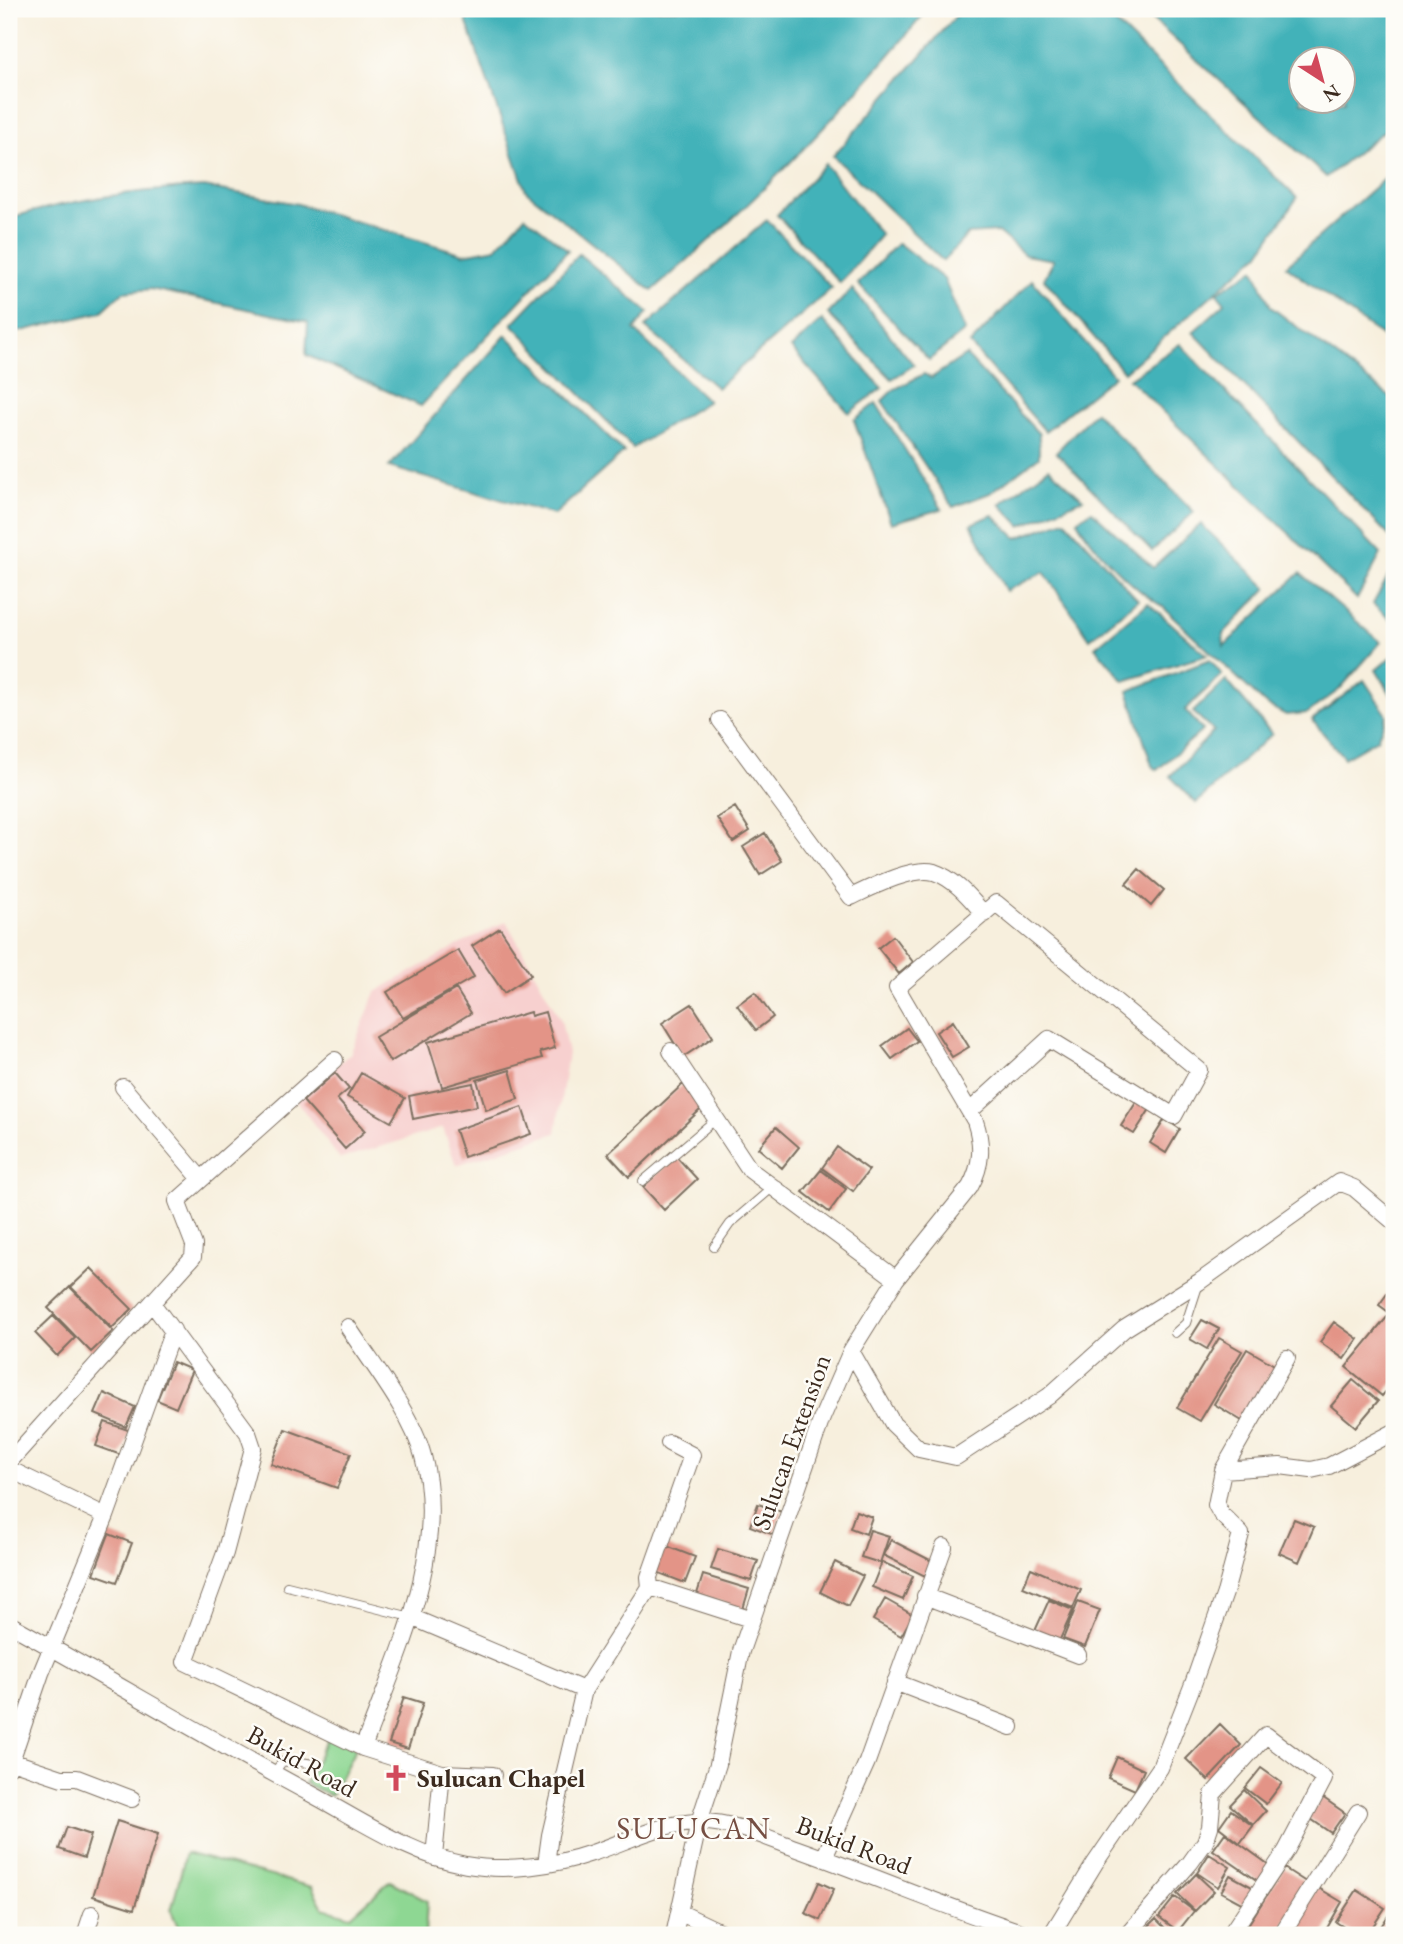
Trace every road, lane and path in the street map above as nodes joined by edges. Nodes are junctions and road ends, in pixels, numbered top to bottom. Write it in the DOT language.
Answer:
graph roads {
  1 [pos="720,720"];
  2 [pos="984,914"];
  3 [pos="671,1051"];
  4 [pos="335,1060"];
  5 [pos="123,1087"];
  6 [pos="970,1111"];
  7 [pos="716,1119"];
  8 [pos="201,1179"];
  9 [pos="643,1181"];
  10 [pos="772,1188"];
  11 [pos="1394,1222"];
  12 [pos="713,1247"];
  13 [pos="896,1279"];
  14 [pos="1199,1282"];
  15 [pos="152,1303"];
  16 [pos="348,1327"];
  17 [pos="173,1330"];
  18 [pos="1175,1333"];
  19 [pos="851,1351"];
  20 [pos="1287,1358"];
  21 [pos="1394,1432"];
  22 [pos="669,1443"];
  23 [pos="9,1462"];
  24 [pos="9,1469"];
  25 [pos="1223,1471"];
  26 [pos="106,1516"];
  27 [pos="944,1547"];
  28 [pos="286,1586"];
  29 [pos="649,1587"];
  30 [pos="925,1596"];
  31 [pos="411,1618"];
  32 [pos="750,1619"];
  33 [pos="9,1624"];
  34 [pos="50,1651"];
  35 [pos="1078,1655"];
  36 [pos="895,1682"];
  37 [pos="584,1690"];
  38 [pos="1011,1727"];
  39 [pos="363,1748"];
  40 [pos="10,1764"];
  41 [pos="319,1765"];
  42 [pos="442,1773"];
  43 [pos="273,1774"];
  44 [pos="493,1775"];
  45 [pos="132,1799"];
  46 [pos="1358,1812"];
  47 [pos="699,1822"];
  48 [pos="434,1857"];
  49 [pos="824,1858"];
  50 [pos="546,1864"];
  51 [pos="681,1913"];
  52 [pos="92,1914"];
  53 [pos="85,1935"];
  54 [pos="674,1935"];
  55 [pos="727,1935"];
  56 [pos="1030,1935"];
  57 [pos="1051,1935"];
  58 [pos="1127,1935"];
  59 [pos="1230,1935"];
  60 [pos="1281,1935"];
  1 -- 2 [label="street"];
  2 -- 6 [label="street, Sulucan Extension"];
  2 -- 6 [label="street"];
  3 -- 7 [label="street"];
  4 -- 8 [label="street"];
  5 -- 8 [label="street"];
  6 -- 13 [label="street, Sulucan Extension"];
  7 -- 9 [label="lane"];
  7 -- 10 [label="street"];
  8 -- 15 [label="street"];
  10 -- 12 [label="lane"];
  10 -- 13 [label="street"];
  11 -- 14 [label="street"];
  13 -- 19 [label="street, Sulucan Extension"];
  14 -- 18 [label="lane"];
  14 -- 19 [label="street"];
  15 -- 17 [label="street"];
  15 -- 23 [label="street"];
  16 -- 31 [label="street"];
  17 -- 26 [label="street"];
  17 -- 39 [label="street"];
  19 -- 32 [label="street, Sulucan Extension"];
  20 -- 25 [label="street"];
  21 -- 25 [label="street"];
  22 -- 29 [label="street"];
  24 -- 26 [label="street"];
  25 -- 57 [label="street"];
  26 -- 34 [label="street"];
  27 -- 30 [label="street"];
  28 -- 31 [label="lane"];
  29 -- 32 [label="street"];
  29 -- 37 [label="street"];
  30 -- 35 [label="street"];
  30 -- 36 [label="street"];
  31 -- 37 [label="street"];
  31 -- 39 [label="street"];
  32 -- 47 [label="street, Sulucan Extension"];
  33 -- 34 [label="street, Bukid Road"];
  34 -- 40 [label="street"];
  34 -- 43 [label="street, Bukid Road"];
  36 -- 38 [label="street"];
  36 -- 49 [label="street"];
  37 -- 50 [label="street"];
  39 -- 42 [label="street"];
  40 -- 45 [label="street"];
  41 -- 43 [label="lane"];
  42 -- 44 [label="street"];
  42 -- 48 [label="street"];
  43 -- 48 [label="street, Bukid Road"];
  46 -- 60 [label="street"];
  47 -- 49 [label="street, Bukid Road"];
  47 -- 50 [label="street, Bukid Road"];
  47 -- 51 [label="street, Sulucan Extension"];
  48 -- 50 [label="street, Bukid Road"];
  49 -- 56 [label="street, Bukid Road"];
  51 -- 54 [label="street, Sulucan Extension"];
  51 -- 55 [label="street"];
  52 -- 53 [label="street"];
  58 -- 59 [label="street"];
}
